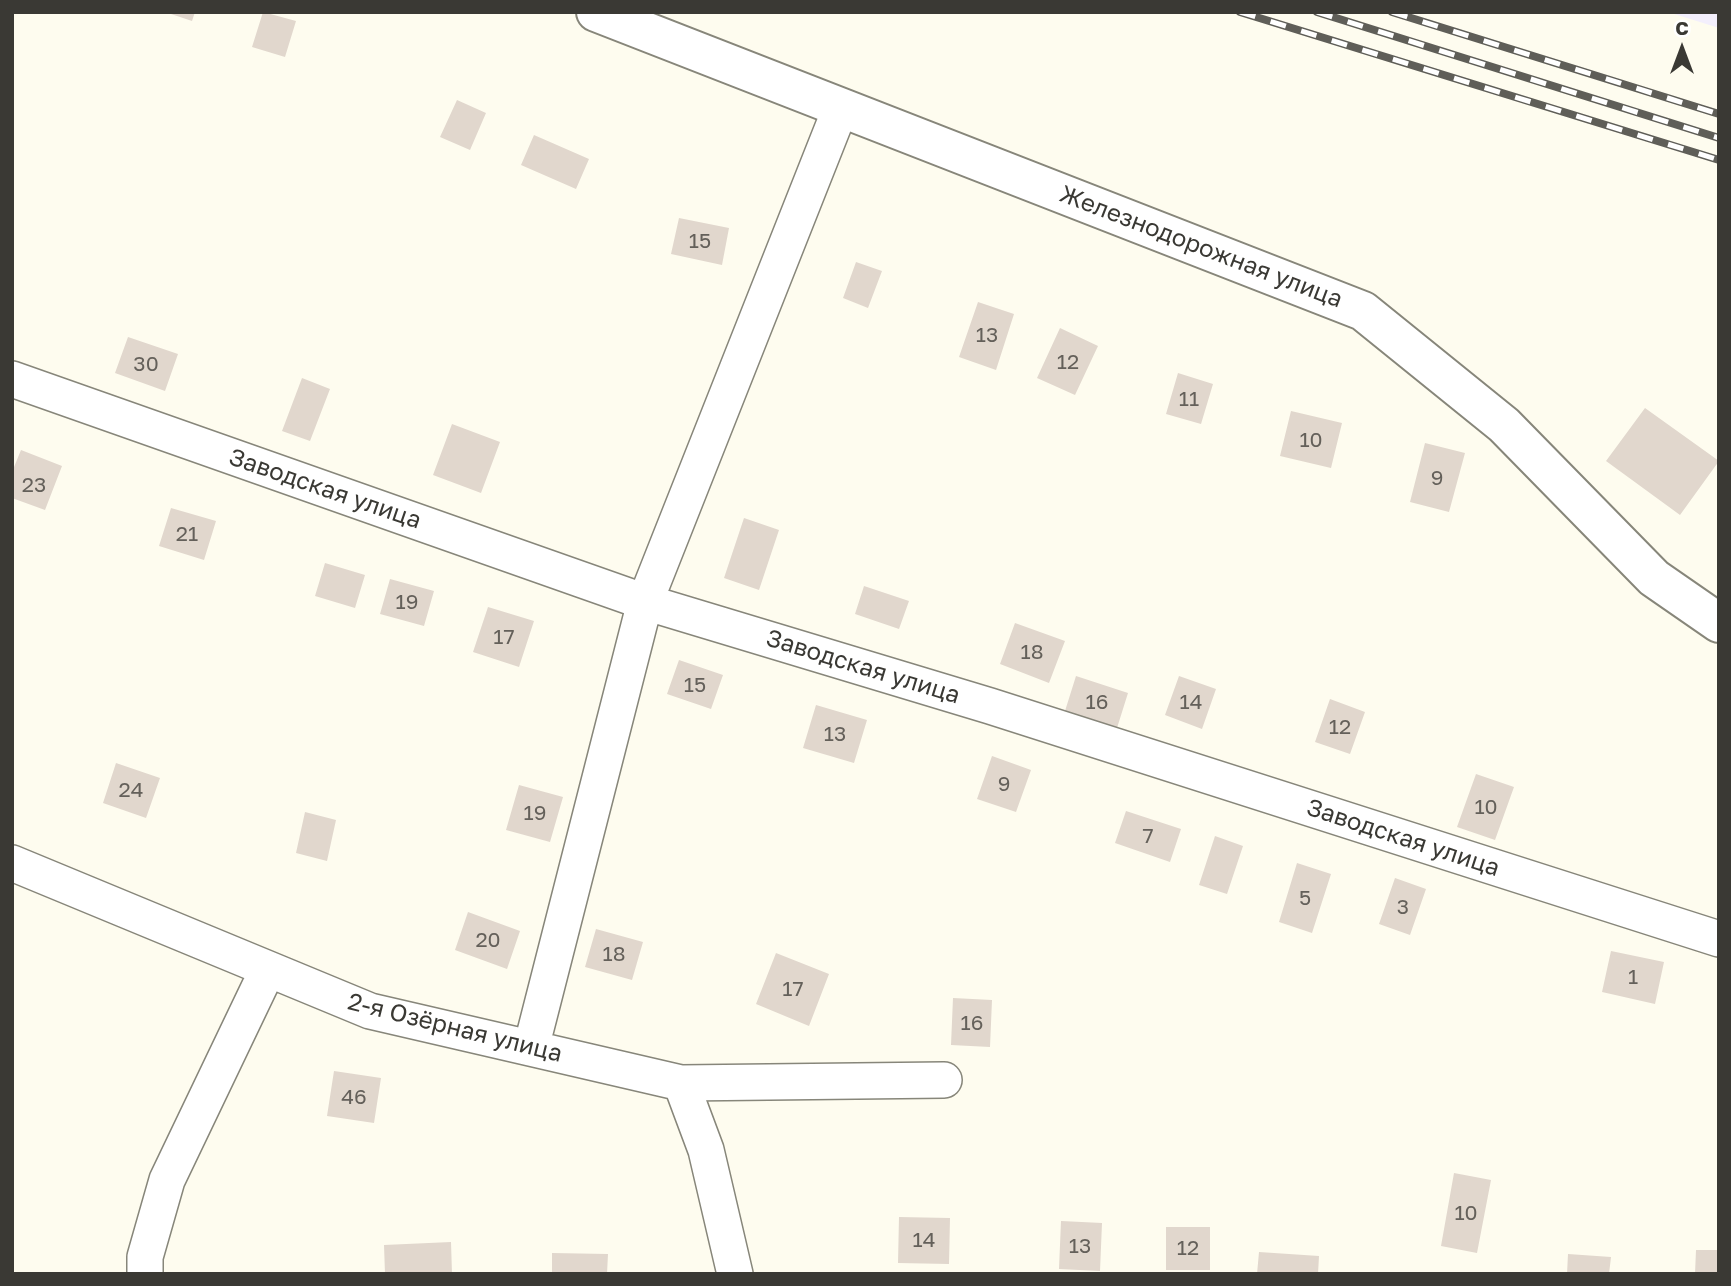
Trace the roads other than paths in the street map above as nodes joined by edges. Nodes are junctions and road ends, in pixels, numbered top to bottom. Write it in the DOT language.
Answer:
graph roads {
  1 [pos="596,12"];
  2 [pos="841,107"];
  3 [pos="12,379"];
  4 [pos="645,602"];
  5 [pos="1719,623"];
  6 [pos="12,863"];
  7 [pos="1719,939"];
  8 [pos="268,969"];
  9 [pos="531,1048"];
  10 [pos="944,1080"];
  11 [pos="681,1083"];
  12 [pos="145,1274"];
  13 [pos="735,1274"];
  1 -- 2 [label="street, Железнодорожная улица"];
  2 -- 4 [label="street"];
  2 -- 5 [label="street, Железнодорожная улица"];
  3 -- 4 [label="street, Заводская улица"];
  4 -- 7 [label="street, Заводская улица"];
  4 -- 9 [label="street"];
  6 -- 8 [label="street, 2-я Озёрная улица"];
  8 -- 9 [label="street, 2-я Озёрная улица"];
  8 -- 12 [label="street"];
  9 -- 11 [label="street, 2-я Озёрная улица"];
  10 -- 11 [label="street, 2-я Озёрная улица"];
  11 -- 13 [label="street"];
}
